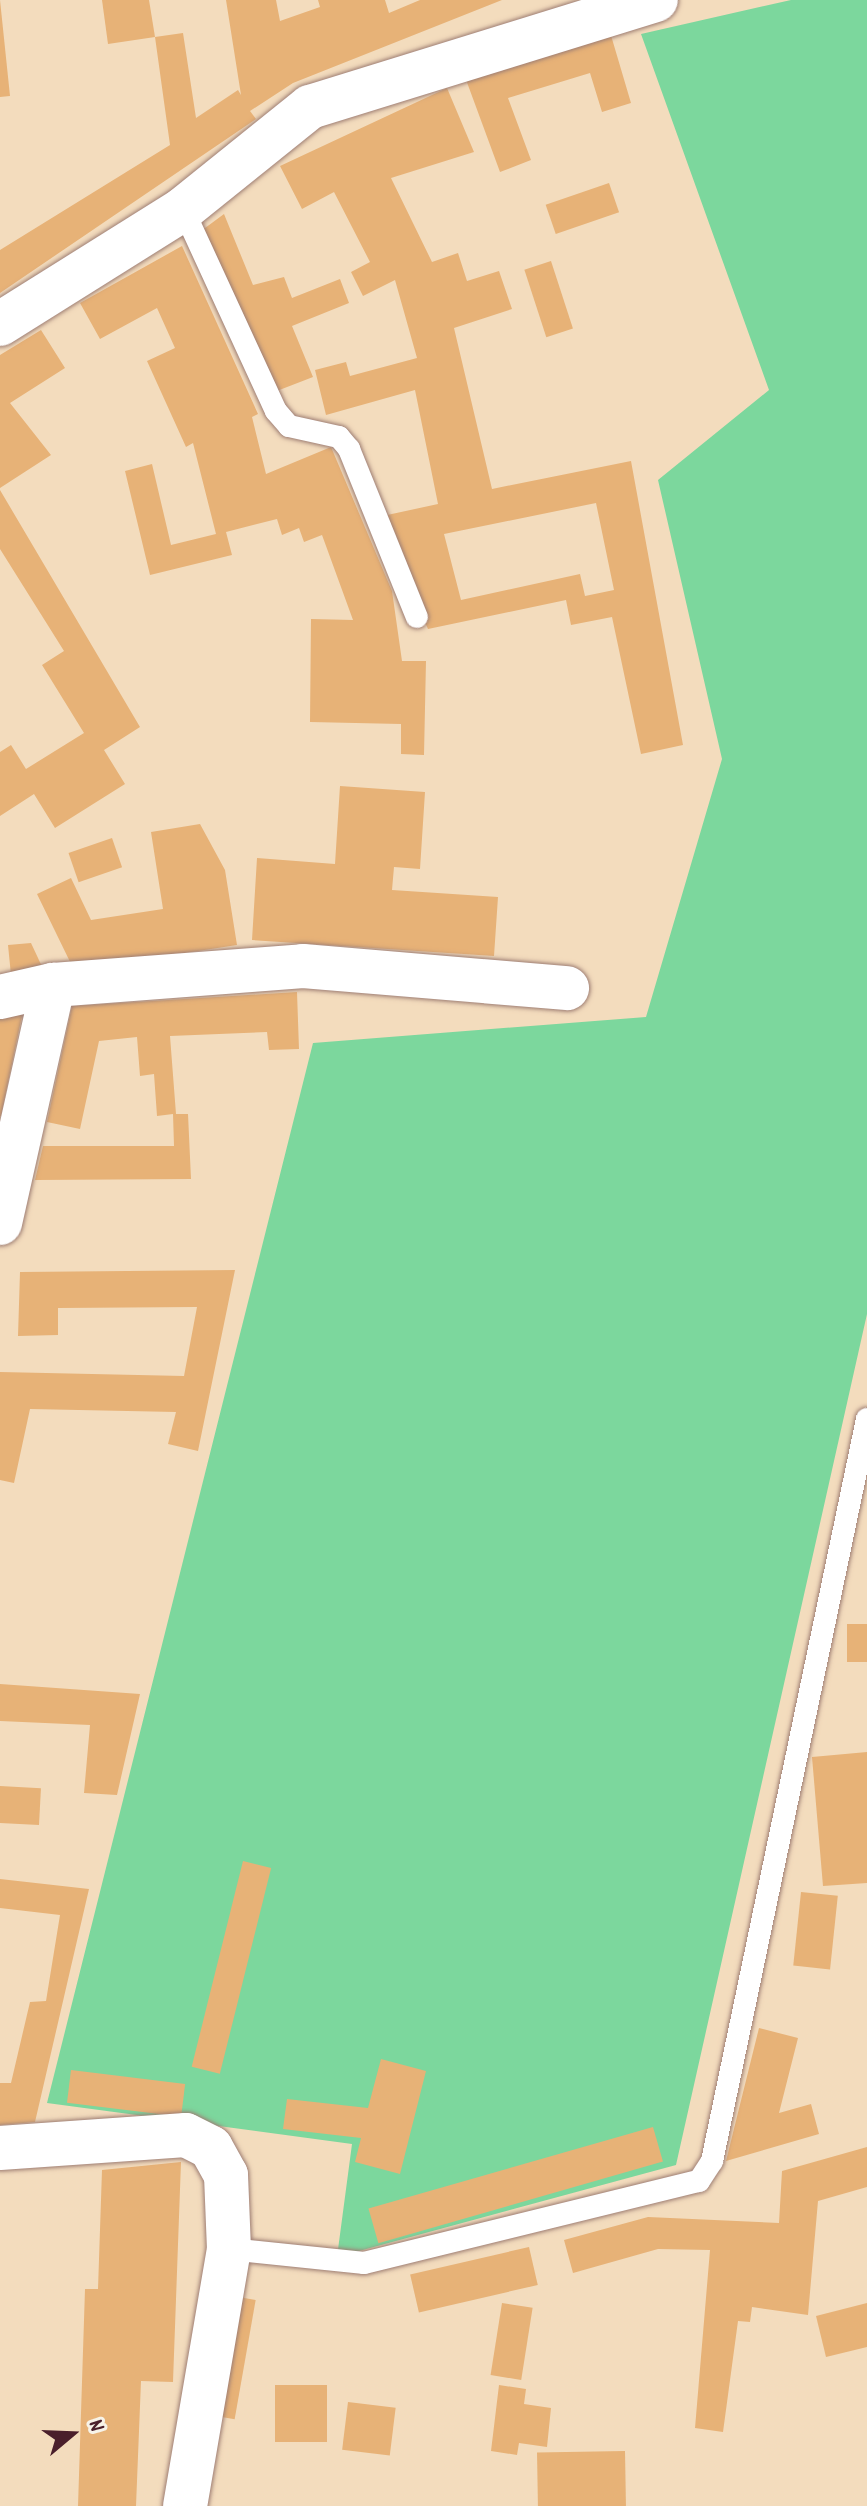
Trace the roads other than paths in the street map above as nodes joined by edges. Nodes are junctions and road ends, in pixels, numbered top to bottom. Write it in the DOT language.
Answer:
graph roads {
  1 [pos="656,0"];
  2 [pos="183,209"];
  3 [pos="0,324"];
  4 [pos="417,617"];
  5 [pos="53,985"];
  6 [pos="567,988"];
  7 [pos="0,997"];
  8 [pos="0,1223"];
  9 [pos="867,1419"];
  10 [pos="0,2148"];
  11 [pos="229,2249"];
  12 [pos="185,2506"];
  1 -- 2 [label="street"];
  2 -- 3 [label="street"];
  2 -- 4 [label="lane"];
  5 -- 6 [label="street"];
  5 -- 7 [label="street"];
  5 -- 8 [label="street"];
  9 -- 11 [label="lane"];
  10 -- 11 [label="street"];
  11 -- 12 [label="street"];
}
